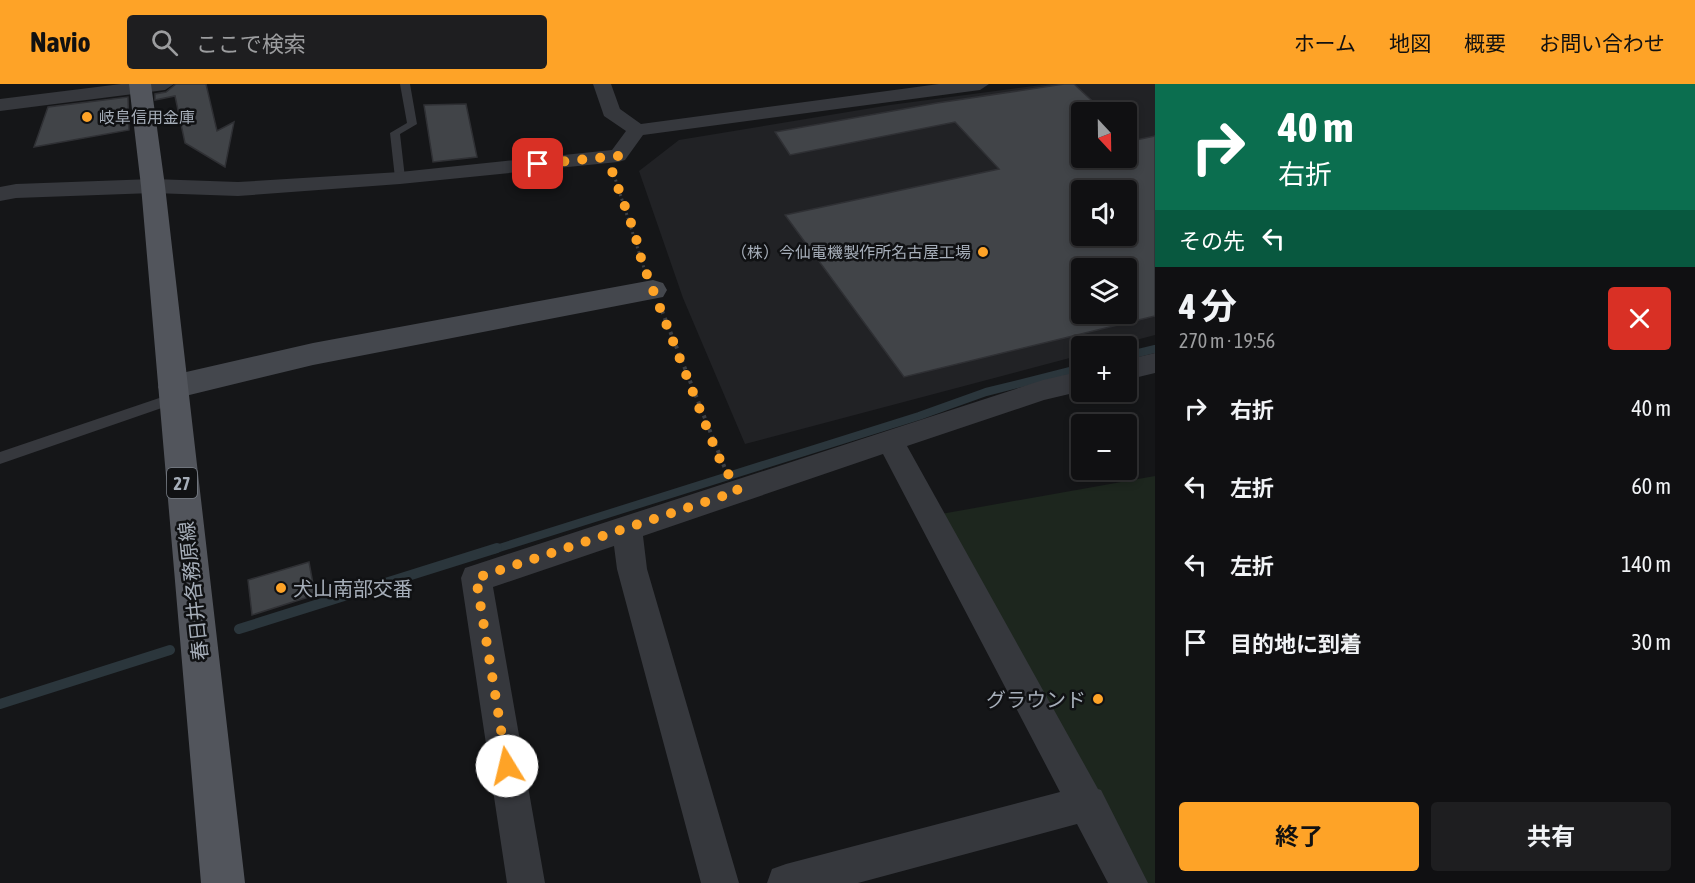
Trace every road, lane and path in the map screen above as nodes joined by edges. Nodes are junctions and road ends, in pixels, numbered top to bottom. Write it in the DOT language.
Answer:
graph roads {
  1 [pos="405,84"];
  2 [pos="602,84"];
  3 [pos="980,84"];
  4 [pos="149,86"];
  5 [pos="0,105"];
  6 [pos="637,130"];
  7 [pos="618,156"];
  8 [pos="400,178"];
  9 [pos="153,186"];
  10 [pos="0,194"];
  11 [pos="653,290"];
  12 [pos="1155,363"];
  13 [pos="1137,367"];
  14 [pos="1071,384"];
  15 [pos="173,392"];
  16 [pos="890,441"];
  17 [pos="0,458"];
  18 [pos="738,491"];
  19 [pos="627,527"];
  20 [pos="1088,803"];
  21 [pos="223,883"];
  22 [pos="526,883"];
  23 [pos="720,883"];
  24 [pos="786,883"];
  25 [pos="1129,883"];
  1 -- 8 [label="lane"];
  2 -- 6 [label="street"];
  3 -- 6 [label="street"];
  4 -- 5 [label="street"];
  4 -- 9 [label="main road, 春日井各務原線 / 27"];
  6 -- 7 [label="street"];
  7 -- 8 [label="street"];
  7 -- 11 [label="path"];
  8 -- 9 [label="street"];
  9 -- 10 [label="street"];
  9 -- 15 [label="main road, 春日井各務原線 / 27"];
  11 -- 15 [label="street"];
  11 -- 18 [label="path"];
  12 -- 13 [label="street"];
  14 -- 16 [label="street"];
  15 -- 17 [label="lane"];
  15 -- 21 [label="main road, 春日井各務原線 / 27"];
  16 -- 18 [label="street"];
  16 -- 20 [label="street"];
  18 -- 19 [label="street"];
  19 -- 22 [label="street"];
  19 -- 23 [label="street"];
  20 -- 24 [label="street"];
  20 -- 25 [label="street"];
}
